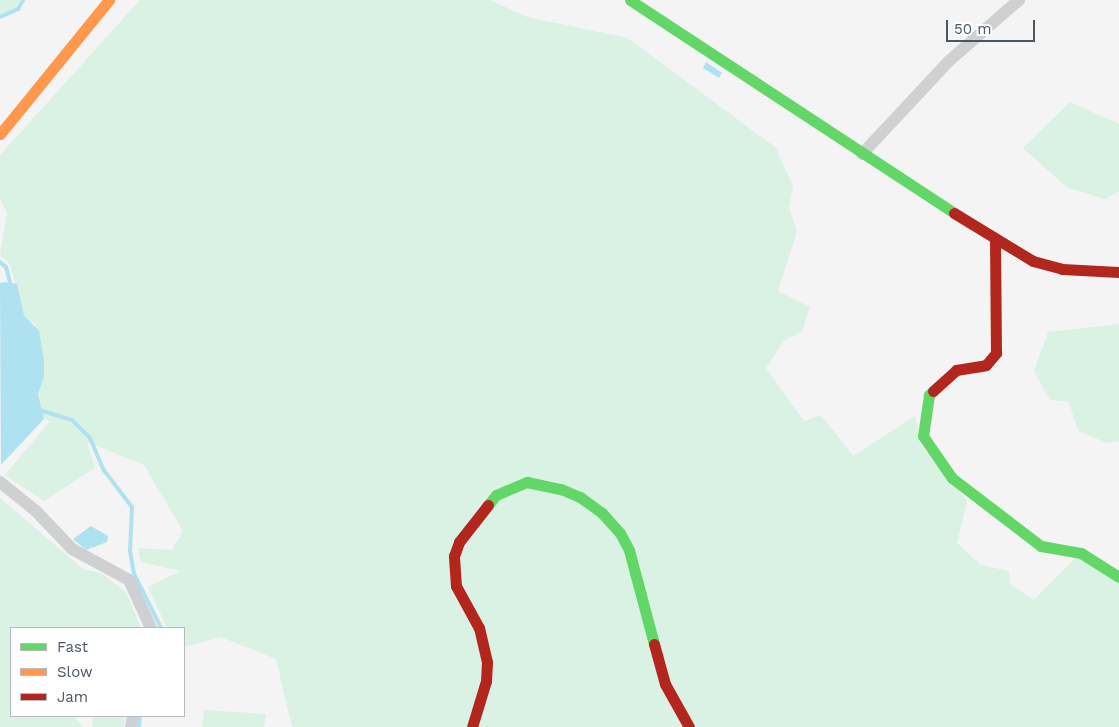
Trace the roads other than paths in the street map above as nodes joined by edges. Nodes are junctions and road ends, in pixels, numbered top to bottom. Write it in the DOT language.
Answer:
graph roads {
  1 [pos="109,0"];
  2 [pos="630,0"];
  3 [pos="1019,0"];
  4 [pos="1002,5"];
  5 [pos="0,134"];
  6 [pos="862,154"];
  7 [pos="995,240"];
  8 [pos="1119,272"];
  9 [pos="0,482"];
  10 [pos="1119,577"];
  11 [pos="151,627"];
  12 [pos="472,727"];
  13 [pos="689,727"];
  1 -- 5 [label="street"];
  2 -- 6 [label="street"];
  3 -- 4 [label="street"];
  4 -- 6 [label="street"];
  6 -- 7 [label="street"];
  7 -- 8 [label="street"];
  7 -- 10 [label="street"];
  9 -- 11 [label="street"];
  12 -- 13 [label="street"];
}
